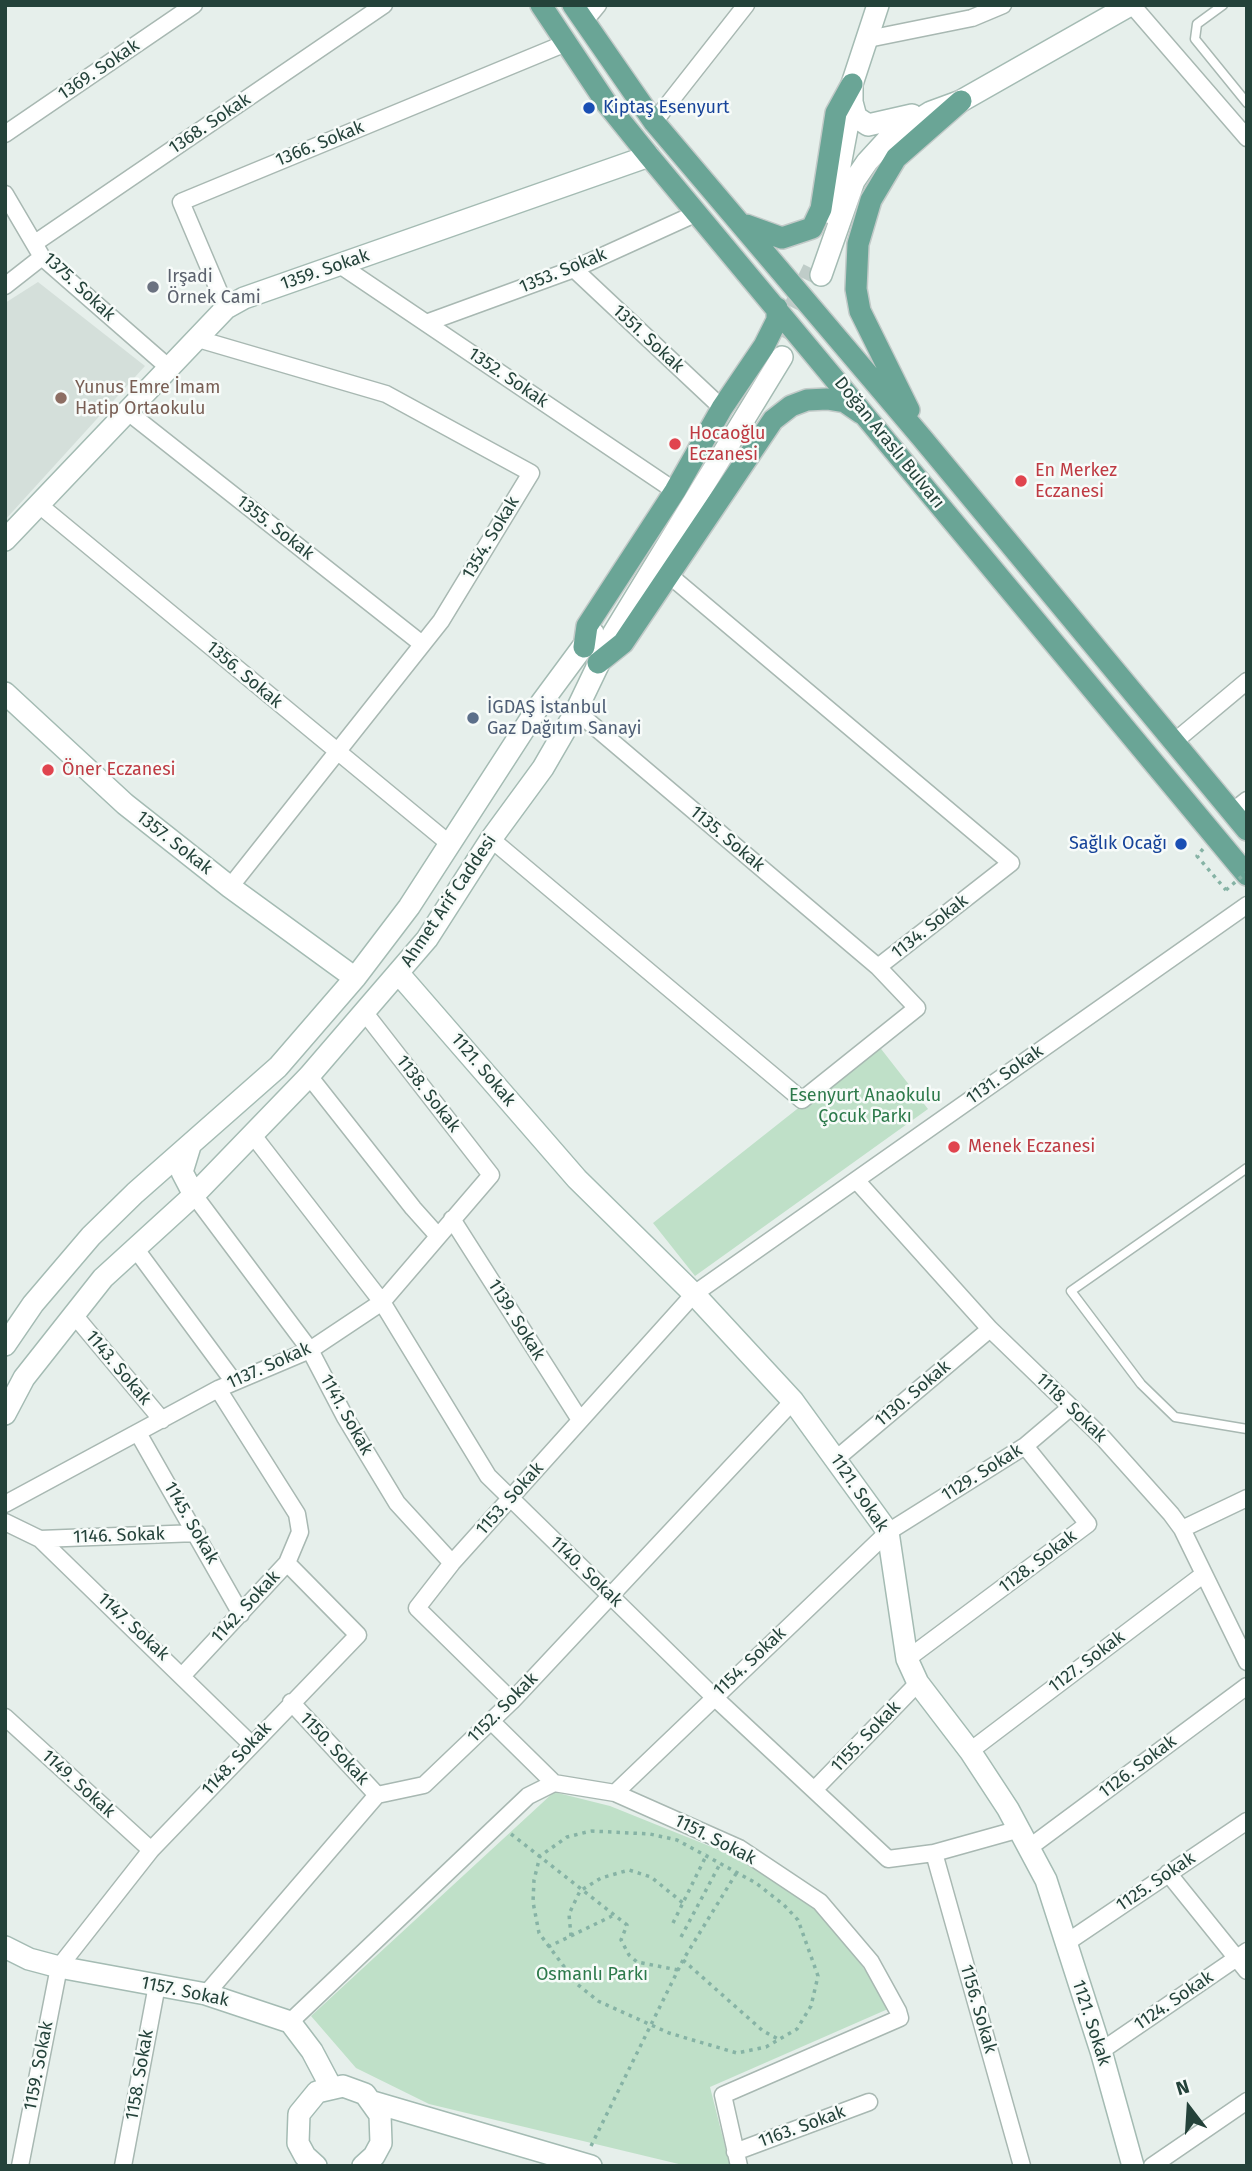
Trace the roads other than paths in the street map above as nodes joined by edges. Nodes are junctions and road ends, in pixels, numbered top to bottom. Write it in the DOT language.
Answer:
graph roads {
  1 [pos="194,5"];
  2 [pos="384,5"];
  3 [pos="541,5"];
  4 [pos="598,5"];
  5 [pos="746,5"];
  6 [pos="878,5"];
  7 [pos="1003,5"];
  8 [pos="1131,5"];
  9 [pos="1223,5"];
  10 [pos="579,14"];
  11 [pos="868,38"];
  12 [pos="566,43"];
  13 [pos="852,93"];
  14 [pos="1246,99"];
  15 [pos="961,101"];
  16 [pos="931,112"];
  17 [pos="654,122"];
  18 [pos="5,134"];
  19 [pos="1247,138"];
  20 [pos="649,156"];
  21 [pos="5,194"];
  22 [pos="697,213"];
  23 [pos="740,223"];
  24 [pos="39,250"];
  25 [pos="340,265"];
  26 [pos="574,269"];
  27 [pos="5,286"];
  28 [pos="226,308"];
  29 [pos="777,308"];
  30 [pos="426,323"];
  31 [pos="198,339"];
  32 [pos="778,354"];
  33 [pos="168,368"];
  34 [pos="722,408"];
  35 [pos="128,412"];
  36 [pos="871,420"];
  37 [pos="922,438"];
  38 [pos="675,491"];
  39 [pos="38,504"];
  40 [pos="5,540"];
  41 [pos="669,575"];
  42 [pos="422,644"];
  43 [pos="591,655"];
  44 [pos="1247,681"];
  45 [pos="5,693"];
  46 [pos="576,711"];
  47 [pos="1174,741"];
  48 [pos="512,751"];
  49 [pos="337,752"];
  50 [pos="543,768"];
  51 [pos="1239,806"];
  52 [pos="1247,830"];
  53 [pos="491,839"];
  54 [pos="451,845"];
  55 [pos="1247,874"];
  56 [pos="230,887"];
  57 [pos="1247,905"];
  58 [pos="878,967"];
  59 [pos="400,974"];
  60 [pos="355,978"];
  61 [pos="365,1013"];
  62 [pos="309,1076"];
  63 [pos="252,1134"];
  64 [pos="191,1144"];
  65 [pos="1247,1168"];
  66 [pos="491,1175"];
  67 [pos="856,1180"];
  68 [pos="194,1195"];
  69 [pos="452,1219"];
  70 [pos="438,1236"];
  71 [pos="135,1248"];
  72 [pos="694,1294"];
  73 [pos="382,1302"];
  74 [pos="75,1316"];
  75 [pos="990,1329"];
  76 [pos="5,1345"];
  77 [pos="310,1350"];
  78 [pos="234,1382"];
  79 [pos="218,1389"];
  80 [pos="793,1401"];
  81 [pos="1071,1407"];
  82 [pos="5,1414"];
  83 [pos="162,1420"];
  84 [pos="580,1420"];
  85 [pos="1247,1429"];
  86 [pos="138,1433"];
  87 [pos="1025,1446"];
  88 [pos="836,1459"];
  89 [pos="1247,1497"];
  90 [pos="510,1500"];
  91 [pos="5,1504"];
  92 [pos="5,1522"];
  93 [pos="1182,1529"];
  94 [pos="888,1532"];
  95 [pos="197,1533"];
  96 [pos="40,1539"];
  97 [pos="287,1563"];
  98 [pos="452,1563"];
  99 [pos="1204,1574"];
  100 [pos="611,1595"];
  101 [pos="241,1614"];
  102 [pos="1242,1639"];
  103 [pos="907,1659"];
  104 [pos="1247,1662"];
  105 [pos="183,1675"];
  106 [pos="918,1683"];
  107 [pos="1247,1686"];
  108 [pos="713,1696"];
  109 [pos="512,1701"];
  110 [pos="291,1703"];
  111 [pos="5,1717"];
  112 [pos="491,1721"];
  113 [pos="251,1744"];
  114 [pos="970,1751"];
  115 [pos="554,1783"];
  116 [pos="814,1790"];
  117 [pos="615,1793"];
  118 [pos="377,1795"];
  119 [pos="1247,1821"];
  120 [pos="1025,1838"];
  121 [pos="151,1850"];
  122 [pos="934,1853"];
  123 [pos="1168,1873"];
  124 [pos="1066,1943"];
  125 [pos="5,1947"];
  126 [pos="1242,1954"];
  127 [pos="59,1967"];
  128 [pos="1247,1971"];
  129 [pos="157,1985"];
  130 [pos="206,1994"];
  131 [pos="290,2022"];
  132 [pos="1101,2051"];
  133 [pos="331,2087"];
  134 [pos="1247,2101"];
  135 [pos="373,2102"];
  136 [pos="869,2102"];
  137 [pos="737,2159"];
  138 [pos="305,2162"];
  139 [pos="587,2164"];
  140 [pos="20,2166"];
  141 [pos="123,2166"];
  142 [pos="363,2166"];
  143 [pos="1022,2166"];
  144 [pos="1133,2166"];
  145 [pos="1152,2166"];
  1 -- 18 [label="street, 1369. Sokak"];
  2 -- 24 [label="street, 1368. Sokak"];
  3 -- 12 [label="main road, Doğan Araslı Bulvarı"];
  4 -- 10 [label="street"];
  5 -- 17 [label="street"];
  6 -- 11 [label="street"];
  7 -- 11 [label="street"];
  8 -- 15 [label="street"];
  8 -- 19 [label="street"];
  9 -- 14 [label="lane"];
  10 -- 17 [label="main road, Doğan Araslı Bulvarı"];
  11 -- 13 [label="street"];
  12 -- 20 [label="main road, Doğan Araslı Bulvarı"];
  12 -- 28 [label="street, 1366. Sokak"];
  13 -- 16 [label="street"];
  13 -- 16 [label="street"];
  13 -- 23 [label="main road"];
  15 -- 16 [label="street"];
  15 -- 37 [label="main road"];
  17 -- 23 [label="main road, Doğan Araslı Bulvarı"];
  20 -- 22 [label="main road, Doğan Araslı Bulvarı"];
  20 -- 25 [label="street, 1359. Sokak"];
  21 -- 24 [label="street, 1375. Sokak"];
  22 -- 26 [label="street, 1353. Sokak"];
  22 -- 29 [label="main road, Doğan Araslı Bulvarı"];
  23 -- 37 [label="main road, Doğan Araslı Bulvarı"];
  24 -- 27 [label="street, 1368. Sokak"];
  24 -- 33 [label="street, 1375. Sokak"];
  25 -- 28 [label="street, 1359. Sokak"];
  25 -- 30 [label="street, 1352. Sokak"];
  26 -- 30 [label="street, 1353. Sokak"];
  26 -- 34 [label="street, 1351. Sokak"];
  28 -- 31 [label="street, 1359. Sokak"];
  29 -- 34 [label="main road"];
  29 -- 36 [label="main road, Doğan Araslı Bulvarı"];
  30 -- 38 [label="street, 1352. Sokak"];
  31 -- 33 [label="street, 1359. Sokak"];
  31 -- 42 [label="street, 1354. Sokak"];
  32 -- 43 [label="street, Ahmet Arif Caddesi"];
  33 -- 35 [label="street, 1359. Sokak"];
  34 -- 38 [label="main road"];
  35 -- 39 [label="street, 1359. Sokak"];
  35 -- 42 [label="street, 1355. Sokak"];
  36 -- 41 [label="main road"];
  36 -- 55 [label="main road, Doğan Araslı Bulvarı"];
  37 -- 47 [label="main road, Doğan Araslı Bulvarı"];
  38 -- 43 [label="main road"];
  39 -- 40 [label="street, 1359. Sokak"];
  39 -- 49 [label="street, 1356. Sokak"];
  41 -- 43 [label="main road"];
  41 -- 58 [label="street, 1134. Sokak"];
  42 -- 49 [label="street, 1354. Sokak"];
  43 -- 46 [label="street, Ahmet Arif Caddesi"];
  43 -- 48 [label="street, Ahmet Arif Caddesi"];
  44 -- 47 [label="street"];
  45 -- 56 [label="street, 1357. Sokak"];
  46 -- 50 [label="street, Ahmet Arif Caddesi"];
  46 -- 58 [label="street, 1135. Sokak"];
  47 -- 51 [label="main road, Doğan Araslı Bulvarı"];
  48 -- 50 [label="street"];
  48 -- 54 [label="street, Ahmet Arif Caddesi"];
  49 -- 54 [label="street, 1356. Sokak"];
  49 -- 56 [label="street, 1354. Sokak"];
  50 -- 53 [label="street, Ahmet Arif Caddesi"];
  51 -- 52 [label="main road, Doğan Araslı Bulvarı"];
  53 -- 58 [label="street, 1134. Sokak"];
  53 -- 59 [label="street, Ahmet Arif Caddesi"];
  54 -- 60 [label="street, Ahmet Arif Caddesi"];
  56 -- 60 [label="street, 1357. Sokak"];
  57 -- 67 [label="street, 1131. Sokak"];
  59 -- 61 [label="street, Ahmet Arif Caddesi"];
  59 -- 72 [label="street, 1121. Sokak"];
  60 -- 64 [label="street, Ahmet Arif Caddesi"];
  61 -- 62 [label="street, Ahmet Arif Caddesi"];
  61 -- 66 [label="street, 1138. Sokak"];
  62 -- 63 [label="street, Ahmet Arif Caddesi"];
  62 -- 70 [label="street"];
  63 -- 68 [label="street, Ahmet Arif Caddesi"];
  63 -- 73 [label="street, 1140. Sokak"];
  64 -- 68 [label="street"];
  64 -- 76 [label="street, Ahmet Arif Caddesi"];
  65 -- 85 [label="lane"];
  66 -- 69 [label="street, 1137. Sokak"];
  67 -- 72 [label="street, 1131. Sokak"];
  67 -- 75 [label="street, 1118. Sokak"];
  68 -- 71 [label="street, Ahmet Arif Caddesi"];
  68 -- 77 [label="street, 1141. Sokak"];
  69 -- 70 [label="street, 1137. Sokak"];
  69 -- 84 [label="street, 1139. Sokak"];
  70 -- 73 [label="street, 1137. Sokak"];
  71 -- 74 [label="street, Ahmet Arif Caddesi"];
  71 -- 78 [label="street"];
  72 -- 80 [label="street, 1121. Sokak"];
  72 -- 84 [label="street, 1153. Sokak"];
  73 -- 77 [label="street, 1137. Sokak"];
  73 -- 90 [label="street, 1140. Sokak"];
  74 -- 82 [label="street, Ahmet Arif Caddesi"];
  74 -- 83 [label="street, 1143. Sokak"];
  75 -- 81 [label="street, 1118. Sokak"];
  75 -- 88 [label="street, 1130. Sokak"];
  77 -- 78 [label="street, 1137. Sokak"];
  77 -- 98 [label="street, 1141. Sokak"];
  78 -- 79 [label="street, 1137. Sokak"];
  79 -- 83 [label="street, 1137. Sokak"];
  79 -- 97 [label="street, 1142. Sokak"];
  80 -- 88 [label="street, 1121. Sokak"];
  80 -- 100 [label="street, 1152. Sokak"];
  81 -- 87 [label="street, 1129. Sokak"];
  81 -- 93 [label="street, 1118. Sokak"];
  83 -- 86 [label="street, 1137. Sokak"];
  84 -- 90 [label="street, 1153. Sokak"];
  86 -- 91 [label="street, 1137. Sokak"];
  86 -- 95 [label="street, 1145. Sokak"];
  87 -- 94 [label="street, 1129. Sokak"];
  87 -- 103 [label="street, 1128. Sokak"];
  88 -- 94 [label="street, 1121. Sokak"];
  89 -- 93 [label="street"];
  90 -- 98 [label="street, 1153. Sokak"];
  90 -- 100 [label="street, 1140. Sokak"];
  92 -- 96 [label="street, 1147. Sokak"];
  93 -- 99 [label="street, 1118. Sokak"];
  94 -- 103 [label="street, 1121. Sokak"];
  94 -- 108 [label="street, 1154. Sokak"];
  95 -- 96 [label="street, 1146. Sokak"];
  95 -- 101 [label="street, 1145. Sokak"];
  96 -- 105 [label="street, 1147. Sokak"];
  97 -- 101 [label="street, 1142. Sokak"];
  97 -- 110 [label="street, 1148. Sokak"];
  98 -- 109 [label="street, 1153. Sokak"];
  99 -- 102 [label="street, 1118. Sokak"];
  99 -- 114 [label="street, 1127. Sokak"];
  100 -- 108 [label="street, 1140. Sokak"];
  100 -- 109 [label="street, 1152. Sokak"];
  101 -- 105 [label="street, 1142. Sokak"];
  102 -- 104 [label="street, 1118. Sokak"];
  103 -- 106 [label="street, 1121. Sokak"];
  105 -- 113 [label="street, 1147. Sokak"];
  106 -- 114 [label="street, 1121. Sokak"];
  106 -- 116 [label="street, 1155. Sokak"];
  107 -- 120 [label="street, 1126. Sokak"];
  108 -- 116 [label="street, 1140. Sokak"];
  108 -- 117 [label="street, 1154. Sokak"];
  109 -- 112 [label="street, 1152. Sokak"];
  110 -- 113 [label="street, 1148. Sokak"];
  110 -- 118 [label="street, 1150. Sokak"];
  111 -- 121 [label="street, 1149. Sokak"];
  112 -- 115 [label="street"];
  112 -- 118 [label="street, 1152. Sokak"];
  113 -- 121 [label="street, 1148. Sokak"];
  114 -- 120 [label="street, 1121. Sokak"];
  115 -- 117 [label="street, 1151. Sokak"];
  115 -- 131 [label="street"];
  116 -- 122 [label="street, 1140. Sokak"];
  117 -- 137 [label="street, 1151. Sokak"];
  118 -- 130 [label="street"];
  119 -- 123 [label="street, 1125. Sokak"];
  120 -- 122 [label="street, 1140. Sokak"];
  120 -- 124 [label="street, 1121. Sokak"];
  121 -- 127 [label="street, 1148. Sokak"];
  122 -- 143 [label="street, 1156. Sokak"];
  123 -- 124 [label="street, 1125. Sokak"];
  123 -- 126 [label="street"];
  124 -- 132 [label="street, 1121. Sokak"];
  125 -- 127 [label="street, 1157. Sokak"];
  126 -- 128 [label="street"];
  126 -- 132 [label="street, 1124. Sokak"];
  127 -- 129 [label="street, 1157. Sokak"];
  127 -- 140 [label="street, 1159. Sokak"];
  129 -- 130 [label="street, 1157. Sokak"];
  129 -- 141 [label="street, 1158. Sokak"];
  130 -- 131 [label="street, 1157. Sokak"];
  131 -- 133 [label="street"];
  132 -- 144 [label="street, 1121. Sokak"];
  133 -- 135 [label="street"];
  133 -- 138 [label="street"];
  134 -- 145 [label="street"];
  135 -- 139 [label="street"];
  135 -- 142 [label="street"];
  136 -- 137 [label="street, 1163. Sokak"];
}
